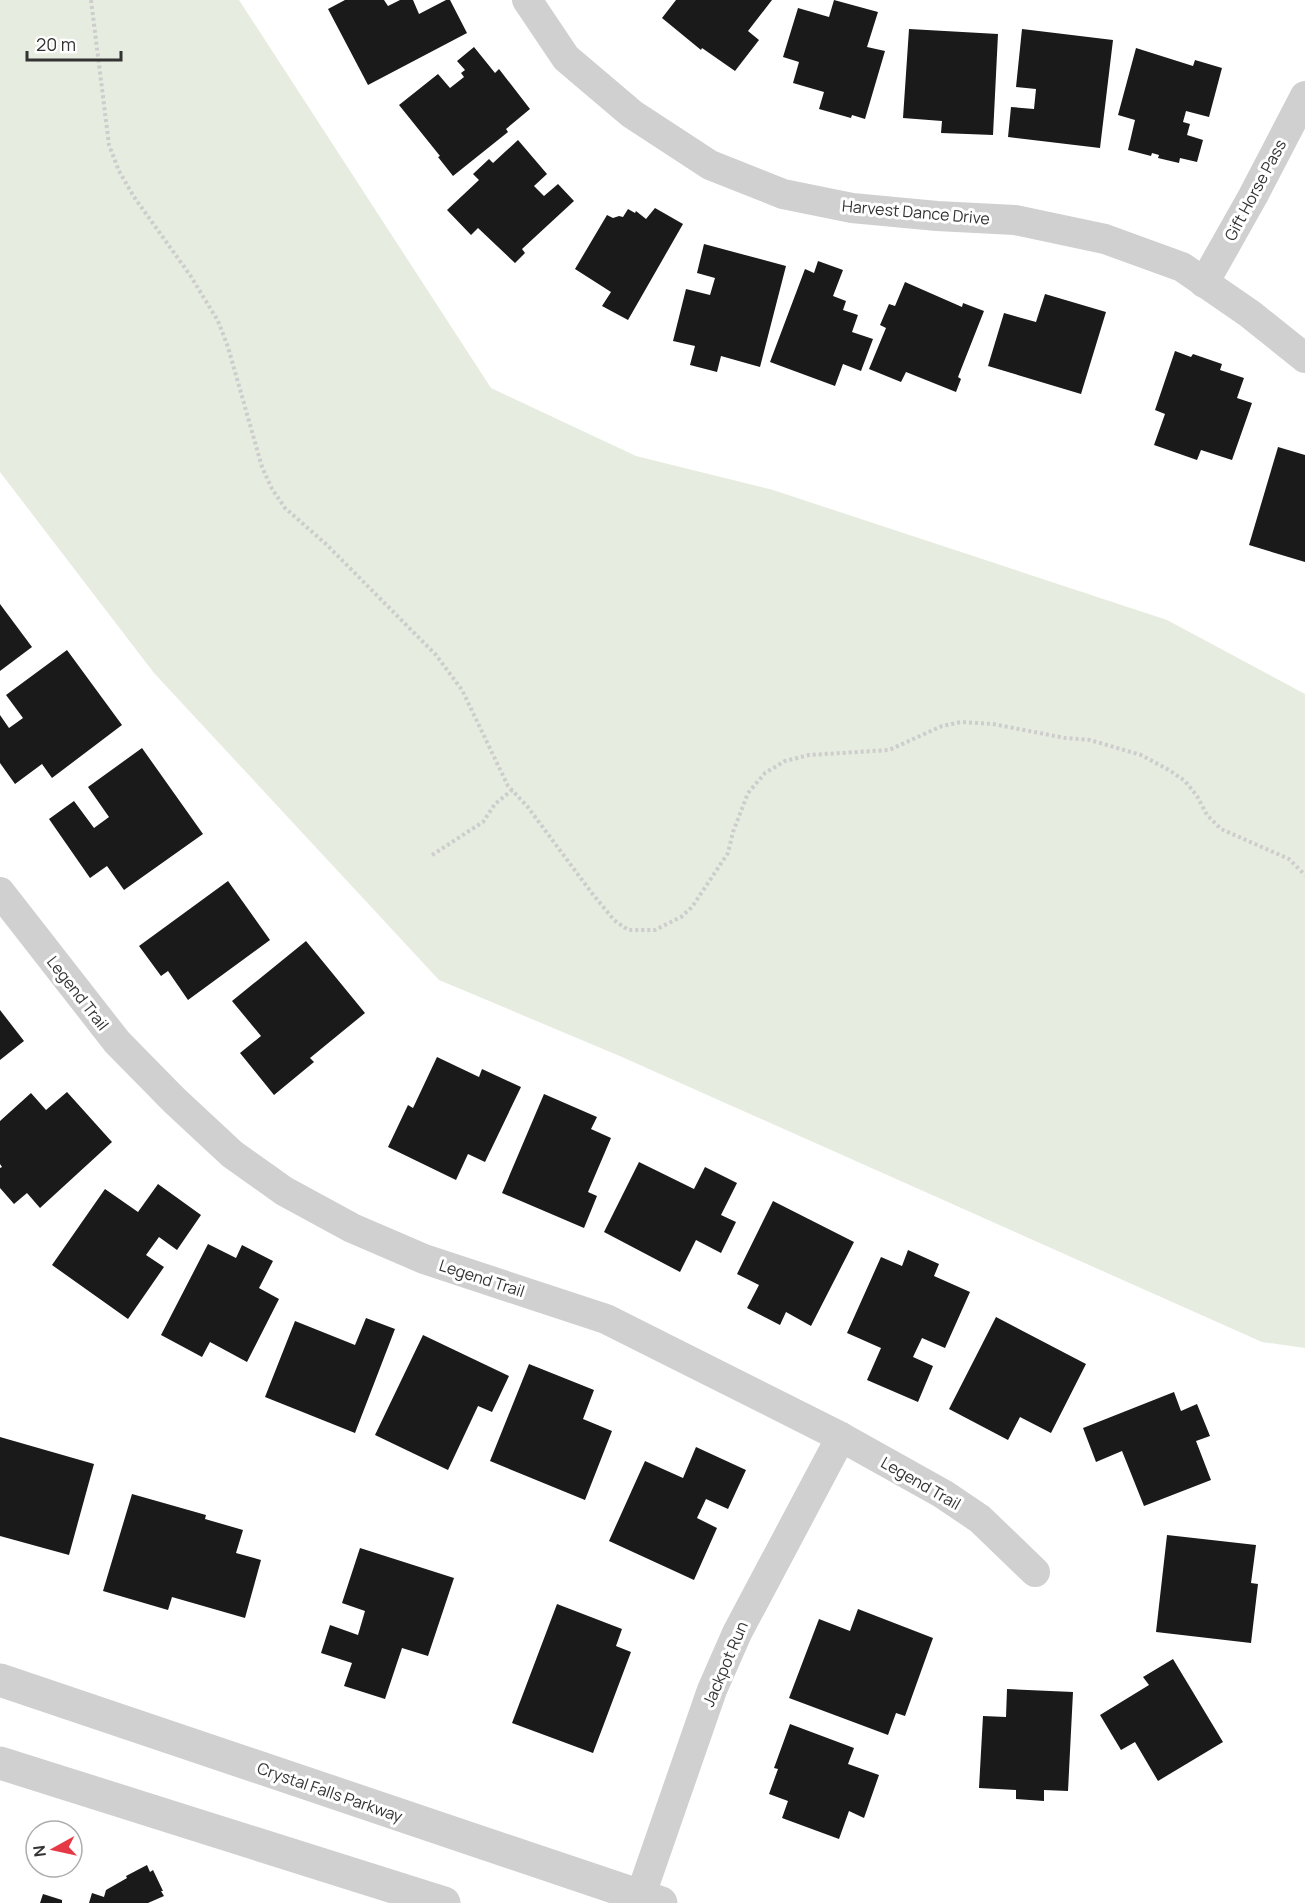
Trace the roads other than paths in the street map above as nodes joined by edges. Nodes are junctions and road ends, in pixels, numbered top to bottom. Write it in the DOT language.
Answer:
graph roads {
  1 [pos="527,0"];
  2 [pos="1305,96"];
  3 [pos="1204,283"];
  4 [pos="1305,358"];
  5 [pos="0,892"];
  6 [pos="841,1437"];
  7 [pos="1035,1572"];
  8 [pos="0,1680"];
  9 [pos="0,1763"];
  10 [pos="646,1901"];
  11 [pos="444,1903"];
  1 -- 3 [label="street, Harvest Dance Drive"];
  2 -- 3 [label="street, Gift Horse Pass"];
  3 -- 4 [label="street, Harvest Dance Drive"];
  5 -- 6 [label="street, Legend Trail"];
  6 -- 7 [label="street, Legend Trail"];
  6 -- 10 [label="street, Jackpot Run"];
  8 -- 10 [label="street, Crystal Falls Parkway"];
  9 -- 11 [label="street"];
}
